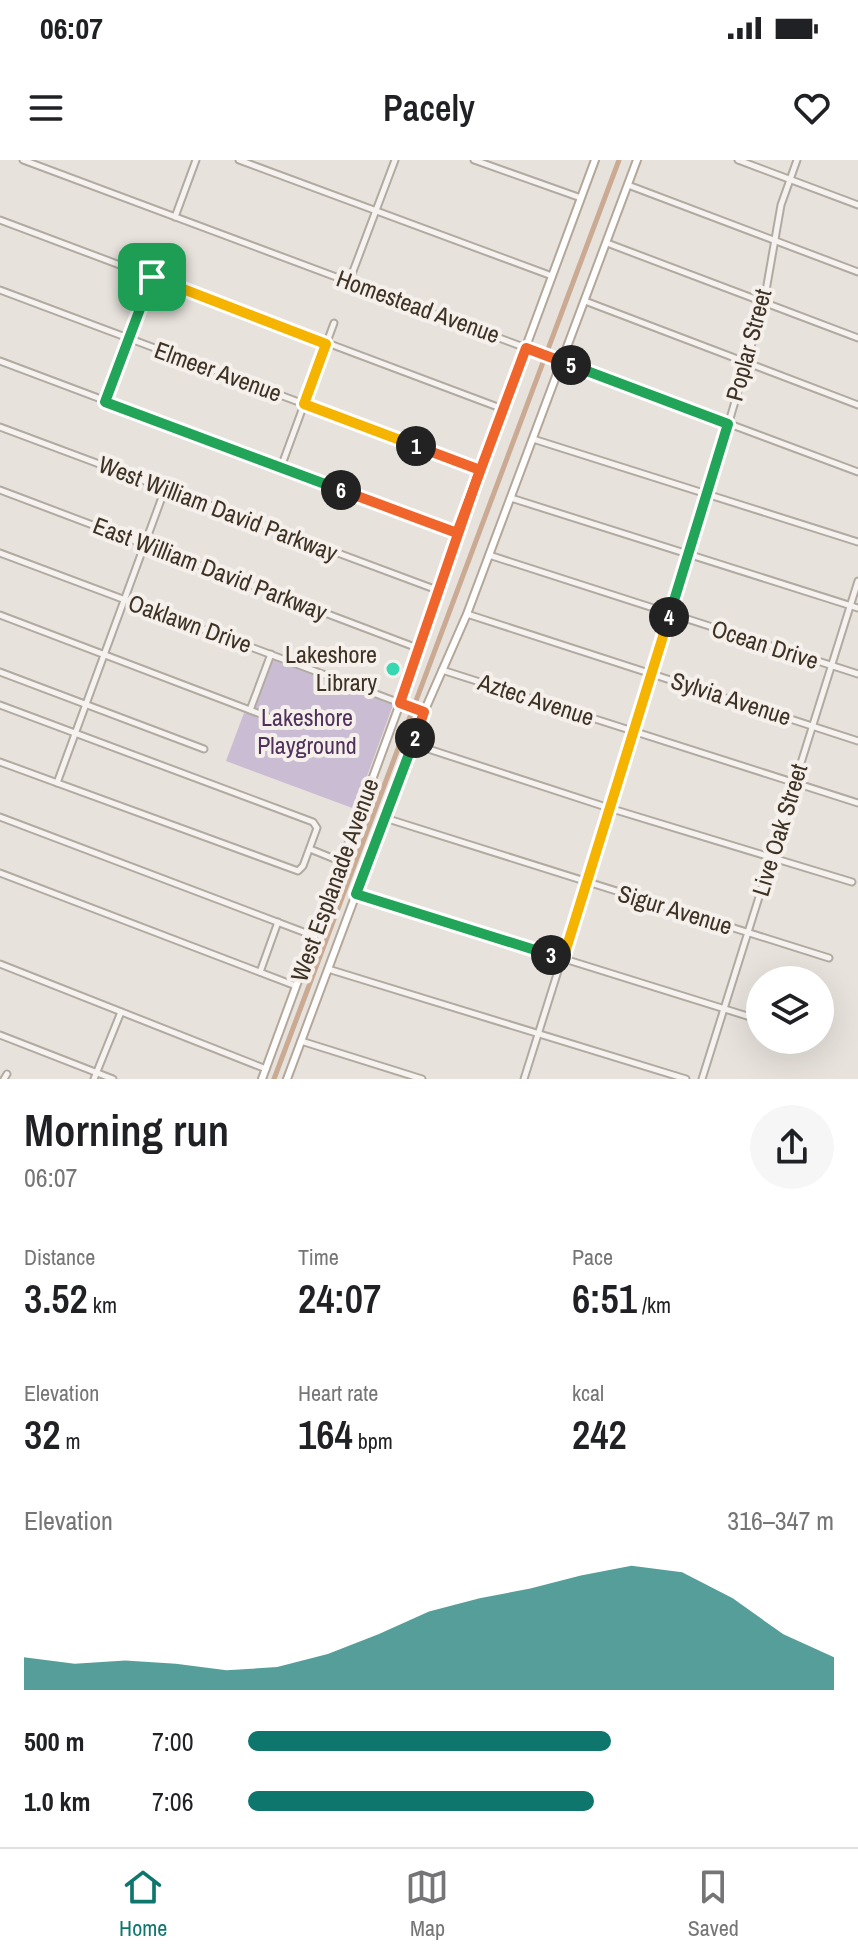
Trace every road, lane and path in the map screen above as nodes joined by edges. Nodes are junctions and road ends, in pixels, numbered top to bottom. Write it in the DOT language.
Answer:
graph roads {
  1 [pos="23,160"];
  2 [pos="196,160"];
  3 [pos="239,160"];
  4 [pos="395,160"];
  5 [pos="474,160"];
  6 [pos="595,160"];
  7 [pos="637,160"];
  8 [pos="738,160"];
  9 [pos="797,160"];
  10 [pos="790,180"];
  11 [pos="628,185"];
  12 [pos="581,198"];
  13 [pos="858,205"];
  14 [pos="375,212"];
  15 [pos="175,217"];
  16 [pos="0,220"];
  17 [pos="774,240"];
  18 [pos="607,243"];
  19 [pos="163,251"];
  20 [pos="858,272"];
  21 [pos="552,276"];
  22 [pos="152,277"];
  23 [pos="349,282"];
  24 [pos="0,290"];
  25 [pos="585,301"];
  26 [pos="764,302"];
  27 [pos="334,323"];
  28 [pos="858,338"];
  29 [pos="129,339"];
  30 [pos="326,344"];
  31 [pos="526,348"];
  32 [pos="0,361"];
  33 [pos="562,361"];
  34 [pos="745,362"];
  35 [pos="105,402"];
  36 [pos="304,404"];
  37 [pos="858,405"];
  38 [pos="503,409"];
  39 [pos="728,424"];
  40 [pos="0,427"];
  41 [pos="533,439"];
  42 [pos="281,467"];
  43 [pos="480,470"];
  44 [pos="858,472"];
  45 [pos="165,489"];
  46 [pos="0,490"];
  47 [pos="708,494"];
  48 [pos="511,498"];
  49 [pos="457,533"];
  50 [pos="858,542"];
  51 [pos="145,545"];
  52 [pos="0,553"];
  53 [pos="489,555"];
  54 [pos="689,555"];
  55 [pos="858,581"];
  56 [pos="437,590"];
  57 [pos="125,600"];
  58 [pos="850,605"];
  59 [pos="858,608"];
  60 [pos="467,614"];
  61 [pos="670,614"];
  62 [pos="0,615"];
  63 [pos="420,649"];
  64 [pos="105,654"];
  65 [pos="271,654"];
  66 [pos="831,666"];
  67 [pos="442,670"];
  68 [pos="0,672"];
  69 [pos="651,674"];
  70 [pos="858,674"];
  71 [pos="86,704"];
  72 [pos="403,704"];
  73 [pos="0,705"];
  74 [pos="254,711"];
  75 [pos="422,711"];
  76 [pos="813,725"];
  77 [pos="292,726"];
  78 [pos="633,731"];
  79 [pos="75,733"];
  80 [pos="858,741"];
  81 [pos="413,744"];
  82 [pos="204,749"];
  83 [pos="0,762"];
  84 [pos="57,783"];
  85 [pos="794,784"];
  86 [pos="858,803"];
  87 [pos="609,808"];
  88 [pos="0,817"];
  89 [pos="385,818"];
  90 [pos="310,849"];
  91 [pos="771,857"];
  92 [pos="342,862"];
  93 [pos="0,873"];
  94 [pos="852,882"];
  95 [pos="586,883"];
  96 [pos="356,894"];
  97 [pos="278,922"];
  98 [pos="748,933"];
  99 [pos="314,936"];
  100 [pos="829,958"];
  101 [pos="563,959"];
  102 [pos="0,964"];
  103 [pos="328,969"];
  104 [pos="260,972"];
  105 [pos="296,986"];
  106 [pos="724,1009"];
  107 [pos="121,1012"];
  108 [pos="746,1016"];
  109 [pos="539,1034"];
  110 [pos="0,1035"];
  111 [pos="301,1041"];
  112 [pos="266,1069"];
  113 [pos="95,1076"];
  114 [pos="113,1079"];
  115 [pos="262,1079"];
  116 [pos="287,1079"];
  117 [pos="422,1079"];
  118 [pos="524,1079"];
  119 [pos="686,1079"];
  120 [pos="702,1079"];
  1 -- 15 [label="street, Homestead Avenue"];
  2 -- 15 [label="street"];
  3 -- 14 [label="street"];
  4 -- 14 [label="street"];
  5 -- 12 [label="street"];
  6 -- 12 [label="main road, West Esplanade Avenue"];
  7 -- 11 [label="main road, West Esplanade Avenue"];
  8 -- 10 [label="street"];
  9 -- 10 [label="street, Poplar Street"];
  10 -- 13 [label="street"];
  10 -- 17 [label="street, Poplar Street"];
  11 -- 17 [label="street"];
  11 -- 18 [label="main road, West Esplanade Avenue"];
  12 -- 21 [label="main road, West Esplanade Avenue"];
  14 -- 21 [label="street"];
  14 -- 23 [label="street"];
  15 -- 23 [label="street, Homestead Avenue"];
  16 -- 22 [label="street"];
  17 -- 20 [label="street"];
  17 -- 26 [label="street, Poplar Street"];
  18 -- 25 [label="main road, West Esplanade Avenue"];
  18 -- 26 [label="street"];
  19 -- 22 [label="street"];
  21 -- 31 [label="main road, West Esplanade Avenue"];
  22 -- 29 [label="street"];
  22 -- 30 [label="street"];
  23 -- 31 [label="street, Homestead Avenue"];
  24 -- 29 [label="street, Elmeer Avenue"];
  25 -- 33 [label="main road, West Esplanade Avenue"];
  25 -- 34 [label="street"];
  26 -- 28 [label="street"];
  26 -- 34 [label="street, Poplar Street"];
  27 -- 30 [label="street"];
  29 -- 35 [label="street"];
  29 -- 36 [label="street, Elmeer Avenue"];
  30 -- 36 [label="street"];
  30 -- 38 [label="street"];
  31 -- 33 [label="street, Homestead Avenue"];
  31 -- 38 [label="main road, West Esplanade Avenue"];
  32 -- 35 [label="street"];
  33 -- 39 [label="street, Homestead Avenue"];
  33 -- 41 [label="main road, West Esplanade Avenue"];
  34 -- 37 [label="street"];
  34 -- 39 [label="street, Poplar Street"];
  35 -- 42 [label="street"];
  36 -- 42 [label="street"];
  36 -- 43 [label="street, Elmeer Avenue"];
  38 -- 43 [label="main road, West Esplanade Avenue"];
  39 -- 44 [label="street, Homestead Avenue"];
  39 -- 47 [label="street, Poplar Street"];
  40 -- 45 [label="street, West William David Parkway"];
  41 -- 47 [label="street"];
  41 -- 48 [label="main road, West Esplanade Avenue"];
  42 -- 49 [label="street"];
  43 -- 49 [label="main road, West Esplanade Avenue"];
  45 -- 51 [label="street"];
  45 -- 56 [label="street, West William David Parkway"];
  46 -- 51 [label="street, East William David Parkway"];
  47 -- 50 [label="street"];
  47 -- 54 [label="street, Poplar Street"];
  48 -- 53 [label="main road, West Esplanade Avenue"];
  48 -- 54 [label="street"];
  49 -- 56 [label="main road, West Esplanade Avenue"];
  51 -- 57 [label="street"];
  51 -- 63 [label="street, East William David Parkway"];
  52 -- 57 [label="street, Oaklawn Drive"];
  53 -- 60 [label="main road, West Esplanade Avenue"];
  53 -- 61 [label="street, Ocean Drive"];
  54 -- 58 [label="street"];
  54 -- 61 [label="street, Poplar Street"];
  55 -- 58 [label="street, Live Oak Street"];
  56 -- 63 [label="main road, West Esplanade Avenue"];
  57 -- 64 [label="street"];
  57 -- 65 [label="street, Oaklawn Drive"];
  58 -- 59 [label="street"];
  58 -- 66 [label="street, Live Oak Street"];
  60 -- 67 [label="main road, West Esplanade Avenue"];
  60 -- 69 [label="street, Sylvia Avenue"];
  61 -- 66 [label="street, Ocean Drive"];
  61 -- 69 [label="street, Poplar Street"];
  62 -- 64 [label="street"];
  63 -- 72 [label="main road, West Esplanade Avenue"];
  64 -- 71 [label="street"];
  64 -- 74 [label="street"];
  65 -- 72 [label="street, Oaklawn Drive"];
  65 -- 74 [label="street"];
  66 -- 70 [label="street, Ocean Drive"];
  66 -- 76 [label="street, Live Oak Street"];
  67 -- 75 [label="main road, West Esplanade Avenue"];
  67 -- 78 [label="street, Aztec Avenue"];
  68 -- 71 [label="street"];
  69 -- 76 [label="street, Sylvia Avenue"];
  69 -- 78 [label="street, Poplar Street"];
  71 -- 79 [label="street"];
  71 -- 82 [label="street"];
  72 -- 75 [label="street, Oaklawn Drive"];
  72 -- 92 [label="main road, West Esplanade Avenue"];
  73 -- 79 [label="street"];
  74 -- 77 [label="street"];
  75 -- 81 [label="main road, West Esplanade Avenue"];
  76 -- 80 [label="street, Sylvia Avenue"];
  76 -- 85 [label="street, Live Oak Street"];
  78 -- 85 [label="street, Aztec Avenue"];
  78 -- 87 [label="street, Poplar Street"];
  79 -- 84 [label="street"];
  79 -- 90 [label="street"];
  81 -- 87 [label="street"];
  81 -- 89 [label="main road, West Esplanade Avenue"];
  83 -- 84 [label="street"];
  84 -- 90 [label="street"];
  85 -- 86 [label="street, Aztec Avenue"];
  85 -- 91 [label="street, Live Oak Street"];
  87 -- 91 [label="street"];
  87 -- 95 [label="street, Poplar Street"];
  88 -- 97 [label="street"];
  89 -- 95 [label="street, Sigur Avenue"];
  89 -- 96 [label="main road, West Esplanade Avenue"];
  90 -- 92 [label="street"];
  91 -- 94 [label="street"];
  91 -- 98 [label="street, Live Oak Street"];
  92 -- 99 [label="main road, West Esplanade Avenue"];
  93 -- 104 [label="street"];
  95 -- 98 [label="street, Sigur Avenue"];
  95 -- 101 [label="street, Poplar Street"];
  96 -- 101 [label="street"];
  96 -- 103 [label="main road, West Esplanade Avenue"];
  97 -- 99 [label="street"];
  97 -- 104 [label="street"];
  98 -- 100 [label="street, Sigur Avenue"];
  98 -- 106 [label="street, Live Oak Street"];
  99 -- 105 [label="main road, West Esplanade Avenue"];
  101 -- 106 [label="street"];
  101 -- 109 [label="street, Poplar Street"];
  102 -- 107 [label="street"];
  103 -- 109 [label="street"];
  103 -- 111 [label="main road, West Esplanade Avenue"];
  104 -- 105 [label="street"];
  105 -- 112 [label="main road, West Esplanade Avenue"];
  106 -- 108 [label="street"];
  106 -- 120 [label="street, Live Oak Street"];
  107 -- 112 [label="street"];
  107 -- 113 [label="street"];
  109 -- 118 [label="street, Poplar Street"];
  109 -- 119 [label="street"];
  110 -- 113 [label="street"];
  111 -- 116 [label="main road, West Esplanade Avenue"];
  111 -- 117 [label="street"];
  112 -- 115 [label="main road, West Esplanade Avenue"];
  113 -- 114 [label="street"];
}
